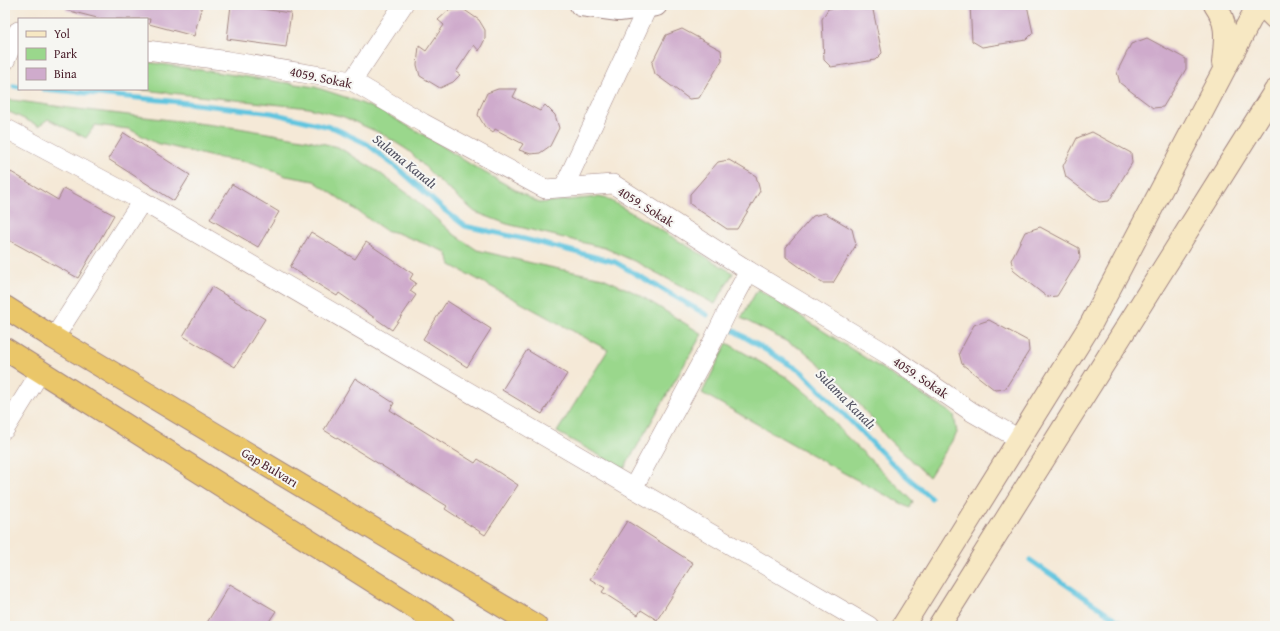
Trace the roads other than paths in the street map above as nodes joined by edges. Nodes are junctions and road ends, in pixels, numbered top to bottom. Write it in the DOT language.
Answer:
graph roads {
  1 [pos="403,5"];
  2 [pos="581,5"];
  3 [pos="1215,5"];
  4 [pos="1258,5"];
  5 [pos="1265,5"];
  6 [pos="652,6"];
  7 [pos="1275,18"];
  8 [pos="14,30"];
  9 [pos="148,50"];
  10 [pos="5,61"];
  11 [pos="1222,74"];
  12 [pos="352,81"];
  13 [pos="1275,91"];
  14 [pos="5,128"];
  15 [pos="564,187"];
  16 [pos="142,201"];
  17 [pos="749,271"];
  18 [pos="5,307"];
  19 [pos="54,338"];
  20 [pos="5,348"];
  21 [pos="41,371"];
  22 [pos="5,429"];
  23 [pos="1019,439"];
  24 [pos="633,488"];
  25 [pos="433,623"];
  26 [pos="536,626"];
  27 [pos="869,626"];
  28 [pos="903,626"];
  29 [pos="939,626"];
  1 -- 12 [label="street"];
  2 -- 6 [label="street"];
  3 -- 11 [label="main road"];
  4 -- 11 [label="main road"];
  5 -- 7 [label="main road"];
  6 -- 15 [label="street"];
  8 -- 10 [label="street"];
  9 -- 12 [label="street, 4059. Sokak"];
  11 -- 23 [label="main road"];
  12 -- 15 [label="street, 4059. Sokak"];
  13 -- 29 [label="main road"];
  14 -- 16 [label="street"];
  15 -- 17 [label="street, 4059. Sokak"];
  16 -- 19 [label="street"];
  16 -- 24 [label="street"];
  17 -- 23 [label="street, 4059. Sokak"];
  17 -- 24 [label="street"];
  18 -- 19 [label="highway, Gap Bulvarı"];
  19 -- 26 [label="highway, Gap Bulvarı"];
  20 -- 21 [label="highway"];
  21 -- 22 [label="street"];
  21 -- 25 [label="highway"];
  23 -- 28 [label="main road"];
  24 -- 27 [label="street"];
}
